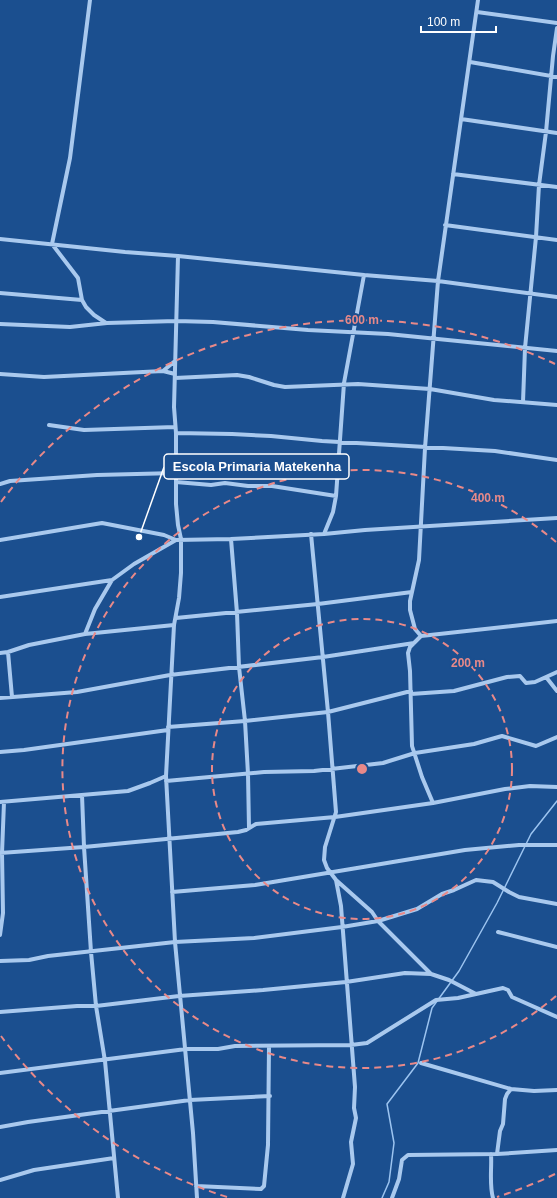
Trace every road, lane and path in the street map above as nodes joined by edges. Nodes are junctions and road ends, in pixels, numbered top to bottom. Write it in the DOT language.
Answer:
graph roads {
  1 [pos="90,0"];
  2 [pos="478,0"];
  3 [pos="477,12"];
  4 [pos="557,23"];
  5 [pos="557,28"];
  6 [pos="470,62"];
  7 [pos="550,76"];
  8 [pos="557,77"];
  9 [pos="461,119"];
  10 [pos="546,132"];
  11 [pos="557,134"];
  12 [pos="453,174"];
  13 [pos="539,185"];
  14 [pos="557,187"];
  15 [pos="446,225"];
  16 [pos="536,237"];
  17 [pos="0,239"];
  18 [pos="557,240"];
  19 [pos="52,244"];
  20 [pos="178,256"];
  21 [pos="364,275"];
  22 [pos="438,281"];
  23 [pos="0,293"];
  24 [pos="530,293"];
  25 [pos="557,297"];
  26 [pos="82,300"];
  27 [pos="176,321"];
  28 [pos="107,323"];
  29 [pos="0,324"];
  30 [pos="352,332"];
  31 [pos="433,338"];
  32 [pos="525,348"];
  33 [pos="557,351"];
  34 [pos="175,361"];
  35 [pos="163,370"];
  36 [pos="0,375"];
  37 [pos="175,376"];
  38 [pos="344,384"];
  39 [pos="430,389"];
  40 [pos="523,402"];
  41 [pos="557,405"];
  42 [pos="49,425"];
  43 [pos="175,427"];
  44 [pos="176,434"];
  45 [pos="341,442"];
  46 [pos="425,448"];
  47 [pos="557,460"];
  48 [pos="176,474"];
  49 [pos="176,482"];
  50 [pos="0,484"];
  51 [pos="336,496"];
  52 [pos="557,518"];
  53 [pos="420,526"];
  54 [pos="311,534"];
  55 [pos="324,534"];
  56 [pos="231,539"];
  57 [pos="0,540"];
  58 [pos="179,540"];
  59 [pos="112,580"];
  60 [pos="412,592"];
  61 [pos="0,597"];
  62 [pos="318,604"];
  63 [pos="237,612"];
  64 [pos="176,618"];
  65 [pos="557,621"];
  66 [pos="174,625"];
  67 [pos="86,634"];
  68 [pos="421,636"];
  69 [pos="414,643"];
  70 [pos="0,652"];
  71 [pos="8,652"];
  72 [pos="323,657"];
  73 [pos="239,667"];
  74 [pos="557,672"];
  75 [pos="170,675"];
  76 [pos="546,677"];
  77 [pos="557,691"];
  78 [pos="411,693"];
  79 [pos="12,697"];
  80 [pos="0,698"];
  81 [pos="328,712"];
  82 [pos="245,721"];
  83 [pos="168,728"];
  84 [pos="557,738"];
  85 [pos="0,752"];
  86 [pos="415,753"];
  87 [pos="333,768"];
  88 [pos="248,774"];
  89 [pos="166,776"];
  90 [pos="166,782"];
  91 [pos="557,788"];
  92 [pos="82,795"];
  93 [pos="2,802"];
  94 [pos="433,803"];
  95 [pos="335,817"];
  96 [pos="249,828"];
  97 [pos="169,838"];
  98 [pos="557,845"];
  99 [pos="84,848"];
  100 [pos="1,853"];
  101 [pos="331,873"];
  102 [pos="336,880"];
  103 [pos="172,892"];
  104 [pos="557,904"];
  105 [pos="2,913"];
  106 [pos="378,921"];
  107 [pos="342,927"];
  108 [pos="498,932"];
  109 [pos="0,935"];
  110 [pos="175,942"];
  111 [pos="557,947"];
  112 [pos="91,952"];
  113 [pos="0,961"];
  114 [pos="431,974"];
  115 [pos="346,982"];
  116 [pos="476,994"];
  117 [pos="179,996"];
  118 [pos="96,1006"];
  119 [pos="0,1012"];
  120 [pos="557,1017"];
  121 [pos="351,1045"];
  122 [pos="269,1046"];
  123 [pos="186,1050"];
  124 [pos="105,1060"];
  125 [pos="421,1063"];
  126 [pos="0,1073"];
  127 [pos="511,1088"];
  128 [pos="557,1090"];
  129 [pos="270,1096"];
  130 [pos="190,1100"];
  131 [pos="110,1112"];
  132 [pos="0,1127"];
  133 [pos="557,1150"];
  134 [pos="491,1154"];
  135 [pos="497,1154"];
  136 [pos="114,1158"];
  137 [pos="0,1180"];
  138 [pos="196,1186"];
  139 [pos="118,1198"];
  140 [pos="197,1198"];
  141 [pos="343,1198"];
  142 [pos="392,1198"];
  143 [pos="493,1198"];
  1 -- 19 [label="street"];
  2 -- 3 [label="street"];
  3 -- 4 [label="street"];
  3 -- 6 [label="street"];
  5 -- 7 [label="street"];
  6 -- 7 [label="street"];
  6 -- 9 [label="street"];
  7 -- 8 [label="street"];
  7 -- 10 [label="street"];
  9 -- 10 [label="street"];
  9 -- 12 [label="street"];
  10 -- 11 [label="street"];
  10 -- 13 [label="street"];
  12 -- 13 [label="street"];
  12 -- 15 [label="street"];
  13 -- 14 [label="street"];
  13 -- 16 [label="street"];
  15 -- 16 [label="street"];
  15 -- 22 [label="street"];
  16 -- 18 [label="street"];
  16 -- 24 [label="street"];
  17 -- 19 [label="street"];
  19 -- 20 [label="street"];
  19 -- 26 [label="street"];
  20 -- 21 [label="street"];
  20 -- 27 [label="street"];
  21 -- 22 [label="street"];
  21 -- 30 [label="street"];
  22 -- 24 [label="street"];
  22 -- 31 [label="street"];
  23 -- 26 [label="street"];
  24 -- 25 [label="street"];
  24 -- 32 [label="street"];
  26 -- 28 [label="street"];
  27 -- 28 [label="street"];
  27 -- 30 [label="street"];
  27 -- 34 [label="street"];
  28 -- 29 [label="street"];
  30 -- 31 [label="street"];
  30 -- 38 [label="street"];
  31 -- 32 [label="street"];
  31 -- 39 [label="street"];
  32 -- 33 [label="street"];
  32 -- 40 [label="street"];
  34 -- 35 [label="street"];
  34 -- 37 [label="street"];
  35 -- 36 [label="street"];
  35 -- 37 [label="street"];
  37 -- 38 [label="street"];
  37 -- 43 [label="street"];
  38 -- 39 [label="street"];
  38 -- 45 [label="street"];
  39 -- 40 [label="street"];
  39 -- 46 [label="street"];
  40 -- 41 [label="street"];
  42 -- 43 [label="street"];
  43 -- 44 [label="street"];
  44 -- 45 [label="street"];
  44 -- 48 [label="street"];
  45 -- 46 [label="street"];
  45 -- 51 [label="street"];
  46 -- 47 [label="street"];
  46 -- 53 [label="street"];
  48 -- 49 [label="street"];
  48 -- 50 [label="street"];
  49 -- 51 [label="street"];
  49 -- 58 [label="street"];
  51 -- 55 [label="street"];
  52 -- 53 [label="street"];
  53 -- 55 [label="street"];
  53 -- 60 [label="street"];
  54 -- 55 [label="street"];
  54 -- 56 [label="street"];
  54 -- 62 [label="street"];
  56 -- 58 [label="street"];
  56 -- 63 [label="street"];
  57 -- 58 [label="street"];
  58 -- 59 [label="street"];
  58 -- 64 [label="street"];
  59 -- 61 [label="street"];
  59 -- 67 [label="street"];
  60 -- 62 [label="street"];
  60 -- 68 [label="street"];
  62 -- 63 [label="street"];
  62 -- 72 [label="street"];
  63 -- 64 [label="street"];
  63 -- 73 [label="street"];
  64 -- 66 [label="street"];
  65 -- 68 [label="street"];
  66 -- 67 [label="street"];
  66 -- 75 [label="street"];
  67 -- 71 [label="street"];
  68 -- 69 [label="street"];
  69 -- 72 [label="street"];
  69 -- 78 [label="street"];
  70 -- 71 [label="street"];
  71 -- 79 [label="street"];
  72 -- 73 [label="street"];
  72 -- 81 [label="street"];
  73 -- 75 [label="street"];
  73 -- 82 [label="street"];
  74 -- 76 [label="street"];
  75 -- 79 [label="street"];
  75 -- 83 [label="street"];
  76 -- 77 [label="street"];
  76 -- 78 [label="street"];
  78 -- 81 [label="street"];
  78 -- 86 [label="street"];
  79 -- 80 [label="street"];
  81 -- 82 [label="street"];
  81 -- 87 [label="street"];
  82 -- 83 [label="street"];
  82 -- 88 [label="street"];
  83 -- 85 [label="street"];
  83 -- 89 [label="street"];
  84 -- 86 [label="street"];
  86 -- 87 [label="street"];
  86 -- 94 [label="street"];
  87 -- 88 [label="street"];
  87 -- 95 [label="street"];
  88 -- 90 [label="street"];
  88 -- 96 [label="street"];
  89 -- 90 [label="street"];
  89 -- 92 [label="street"];
  90 -- 97 [label="street"];
  91 -- 94 [label="street"];
  92 -- 93 [label="street"];
  92 -- 99 [label="street"];
  93 -- 100 [label="street"];
  94 -- 95 [label="street"];
  95 -- 96 [label="street"];
  95 -- 101 [label="street"];
  96 -- 97 [label="street"];
  97 -- 99 [label="street"];
  97 -- 103 [label="street"];
  98 -- 101 [label="street"];
  99 -- 100 [label="street"];
  99 -- 112 [label="street"];
  100 -- 105 [label="street"];
  101 -- 102 [label="street"];
  101 -- 103 [label="street"];
  102 -- 106 [label="street"];
  102 -- 107 [label="street"];
  103 -- 110 [label="street"];
  104 -- 106 [label="street"];
  105 -- 109 [label="street"];
  106 -- 107 [label="street"];
  106 -- 114 [label="street"];
  107 -- 110 [label="street"];
  107 -- 115 [label="street"];
  108 -- 111 [label="street"];
  110 -- 112 [label="street"];
  110 -- 117 [label="street"];
  112 -- 113 [label="street"];
  112 -- 118 [label="street"];
  114 -- 115 [label="street"];
  114 -- 116 [label="street"];
  115 -- 117 [label="street"];
  115 -- 121 [label="street"];
  116 -- 120 [label="street"];
  116 -- 121 [label="street"];
  117 -- 118 [label="street"];
  117 -- 123 [label="street"];
  118 -- 119 [label="street"];
  118 -- 124 [label="street"];
  121 -- 122 [label="street"];
  121 -- 141 [label="street"];
  122 -- 123 [label="street"];
  122 -- 129 [label="street"];
  123 -- 124 [label="street"];
  123 -- 130 [label="street"];
  124 -- 126 [label="street"];
  124 -- 131 [label="street"];
  125 -- 127 [label="street"];
  127 -- 128 [label="street"];
  127 -- 135 [label="street"];
  129 -- 130 [label="street"];
  129 -- 138 [label="street"];
  130 -- 131 [label="street"];
  130 -- 138 [label="street"];
  131 -- 132 [label="street"];
  131 -- 136 [label="street"];
  133 -- 135 [label="street"];
  134 -- 135 [label="street"];
  134 -- 142 [label="street"];
  134 -- 143 [label="street"];
  136 -- 137 [label="street"];
  136 -- 139 [label="street"];
  138 -- 140 [label="street"];
}
